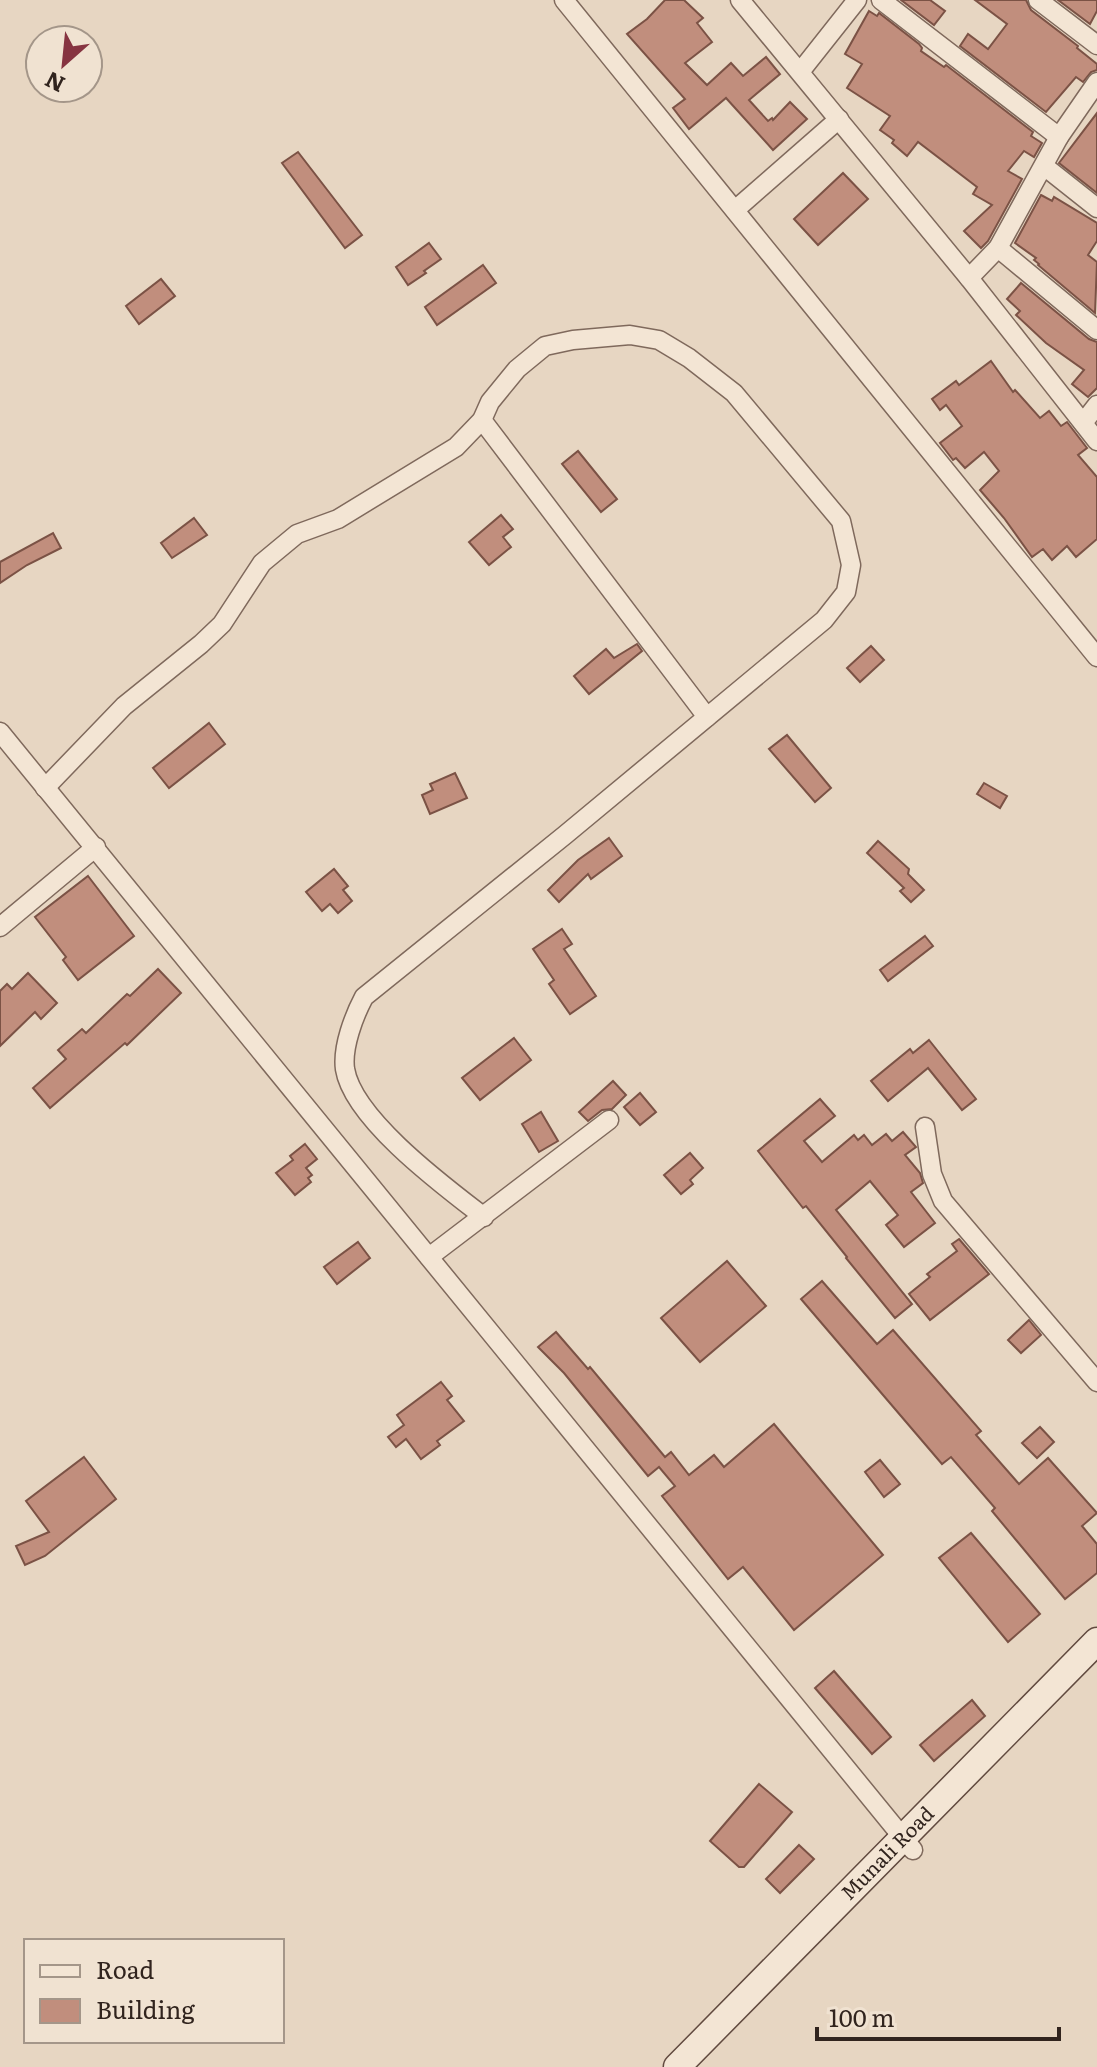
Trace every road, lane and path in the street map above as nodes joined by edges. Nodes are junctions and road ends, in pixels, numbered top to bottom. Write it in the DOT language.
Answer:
graph roads {
  1 [pos="564,0"];
  2 [pos="740,0"];
  3 [pos="857,0"];
  4 [pos="881,0"];
  5 [pos="1038,0"];
  6 [pos="1097,45"];
  7 [pos="800,72"];
  8 [pos="1097,82"];
  9 [pos="839,119"];
  10 [pos="1059,137"];
  11 [pos="1044,166"];
  12 [pos="1097,208"];
  13 [pos="735,210"];
  14 [pos="998,248"];
  15 [pos="969,278"];
  16 [pos="1097,330"];
  17 [pos="1097,405"];
  18 [pos="482,420"];
  19 [pos="1083,423"];
  20 [pos="1097,441"];
  21 [pos="1097,657"];
  22 [pos="707,717"];
  23 [pos="0,732"];
  24 [pos="45,788"];
  25 [pos="96,847"];
  26 [pos="0,927"];
  27 [pos="609,1120"];
  28 [pos="925,1127"];
  29 [pos="484,1217"];
  30 [pos="429,1257"];
  31 [pos="1097,1382"];
  32 [pos="1097,1641"];
  33 [pos="1097,1664"];
  34 [pos="908,1845"];
  35 [pos="677,2067"];
  36 [pos="699,2067"];
  1 -- 13 [label="street"];
  2 -- 7 [label="street"];
  3 -- 7 [label="street"];
  4 -- 10 [label="street"];
  5 -- 6 [label="street"];
  7 -- 9 [label="street"];
  8 -- 10 [label="street"];
  9 -- 13 [label="street"];
  9 -- 15 [label="street"];
  10 -- 11 [label="street"];
  11 -- 12 [label="street"];
  11 -- 14 [label="street"];
  13 -- 21 [label="street"];
  14 -- 15 [label="street"];
  14 -- 16 [label="street"];
  15 -- 19 [label="street"];
  17 -- 19 [label="street"];
  18 -- 22 [label="street"];
  18 -- 22 [label="street"];
  18 -- 24 [label="street"];
  19 -- 20 [label="street"];
  22 -- 29 [label="street"];
  23 -- 24 [label="street"];
  24 -- 25 [label="street"];
  25 -- 26 [label="street"];
  25 -- 30 [label="street"];
  27 -- 29 [label="street"];
  28 -- 31 [label="street"];
  29 -- 30 [label="street"];
  30 -- 34 [label="street"];
  32 -- 34 [label="main road, Munali Road"];
  33 -- 34 [label="main road, Munali Road"];
  34 -- 35 [label="main road, Munali Road"];
  34 -- 36 [label="main road, Munali Road"];
}
